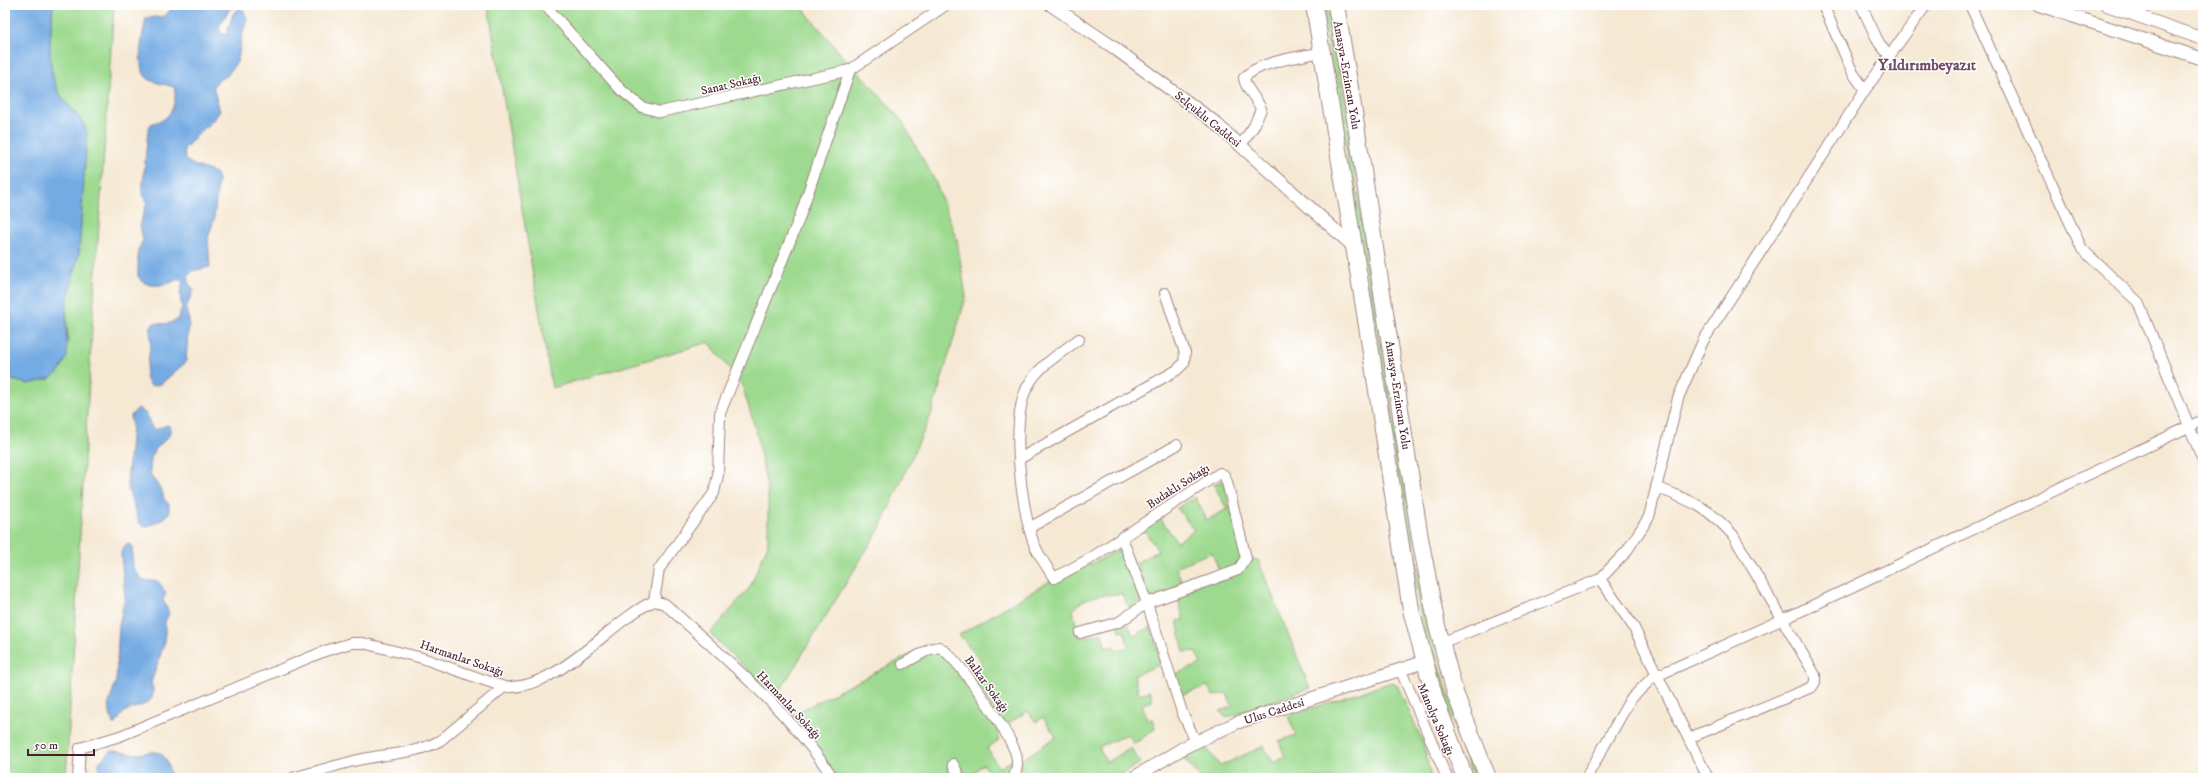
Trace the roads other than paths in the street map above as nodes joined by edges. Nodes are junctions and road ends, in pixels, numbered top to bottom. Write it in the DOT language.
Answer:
graph roads {
  1 [pos="544,5"];
  2 [pos="946,5"];
  3 [pos="1051,5"];
  4 [pos="1314,5"];
  5 [pos="1336,5"];
  6 [pos="1823,5"];
  7 [pos="1861,5"];
  8 [pos="1926,5"];
  9 [pos="1970,5"];
  10 [pos="2039,5"];
  11 [pos="2107,5"];
  12 [pos="2142,11"];
  13 [pos="2203,39"];
  14 [pos="1322,52"];
  15 [pos="1890,56"];
  16 [pos="2203,59"];
  17 [pos="850,70"];
  18 [pos="1865,90"];
  19 [pos="1241,146"];
  20 [pos="1353,246"];
  21 [pos="1165,293"];
  22 [pos="1079,339"];
  23 [pos="2203,420"];
  24 [pos="2189,427"];
  25 [pos="1177,445"];
  26 [pos="1019,459"];
  27 [pos="2203,460"];
  28 [pos="1656,487"];
  29 [pos="1029,528"];
  30 [pos="1122,538"];
  31 [pos="1600,579"];
  32 [pos="654,601"];
  33 [pos="1147,604"];
  34 [pos="1783,619"];
  35 [pos="1080,633"];
  36 [pos="1441,643"];
  37 [pos="1424,662"];
  38 [pos="903,664"];
  39 [pos="1401,671"];
  40 [pos="1659,675"];
  41 [pos="504,687"];
  42 [pos="1689,738"];
  43 [pos="1196,742"];
  44 [pos="953,764"];
  45 [pos="78,778"];
  46 [pos="294,778"];
  47 [pos="833,778"];
  48 [pos="960,778"];
  49 [pos="1013,778"];
  50 [pos="1133,778"];
  51 [pos="1447,778"];
  52 [pos="1465,778"];
  53 [pos="1488,778"];
  54 [pos="1586,778"];
  55 [pos="1708,778"];
  1 -- 17 [label="street, Sanat Sokağı"];
  2 -- 17 [label="street, Sanat Sokağı"];
  3 -- 19 [label="street, Selçuklu Caddesi"];
  4 -- 14 [label="highway, Amasya-Erzincan Yolu"];
  5 -- 36 [label="highway, Amasya-Erzincan Yolu"];
  6 -- 18 [label="street"];
  7 -- 15 [label="street"];
  8 -- 15 [label="street"];
  9 -- 24 [label="street"];
  10 -- 16 [label="street"];
  11 -- 12 [label="street"];
  12 -- 13 [label="street"];
  14 -- 19 [label="street"];
  14 -- 20 [label="highway, Amasya-Erzincan Yolu"];
  15 -- 18 [label="street"];
  17 -- 32 [label="street"];
  18 -- 28 [label="street"];
  19 -- 20 [label="street, Selçuklu Caddesi"];
  20 -- 37 [label="highway, Amasya-Erzincan Yolu"];
  21 -- 26 [label="street"];
  22 -- 26 [label="street, Budaklı Sokağı"];
  23 -- 24 [label="street"];
  24 -- 27 [label="street"];
  24 -- 34 [label="street"];
  25 -- 29 [label="street"];
  26 -- 29 [label="street, Budaklı Sokağı"];
  28 -- 31 [label="street"];
  28 -- 34 [label="street"];
  29 -- 30 [label="street, Budaklı Sokağı"];
  30 -- 33 [label="street"];
  30 -- 33 [label="street, Budaklı Sokağı"];
  31 -- 36 [label="street"];
  31 -- 40 [label="street"];
  32 -- 41 [label="street, Harmanlar Sokağı"];
  32 -- 47 [label="street, Harmanlar Sokağı"];
  33 -- 35 [label="street, Budaklı Sokağı"];
  33 -- 43 [label="street"];
  34 -- 40 [label="street"];
  34 -- 42 [label="street"];
  36 -- 53 [label="highway, Amasya-Erzincan Yolu"];
  37 -- 39 [label="street, Ulus Caddesi"];
  37 -- 52 [label="highway, Amasya-Erzincan Yolu"];
  38 -- 49 [label="street, Balkar Sokağı"];
  39 -- 43 [label="street, Ulus Caddesi"];
  39 -- 51 [label="street, Manolya Sokağı"];
  40 -- 42 [label="street"];
  40 -- 54 [label="street"];
  41 -- 45 [label="street, Harmanlar Sokağı"];
  41 -- 46 [label="street"];
  42 -- 55 [label="street"];
  43 -- 50 [label="street, Ulus Caddesi"];
  44 -- 48 [label="street"];
}
